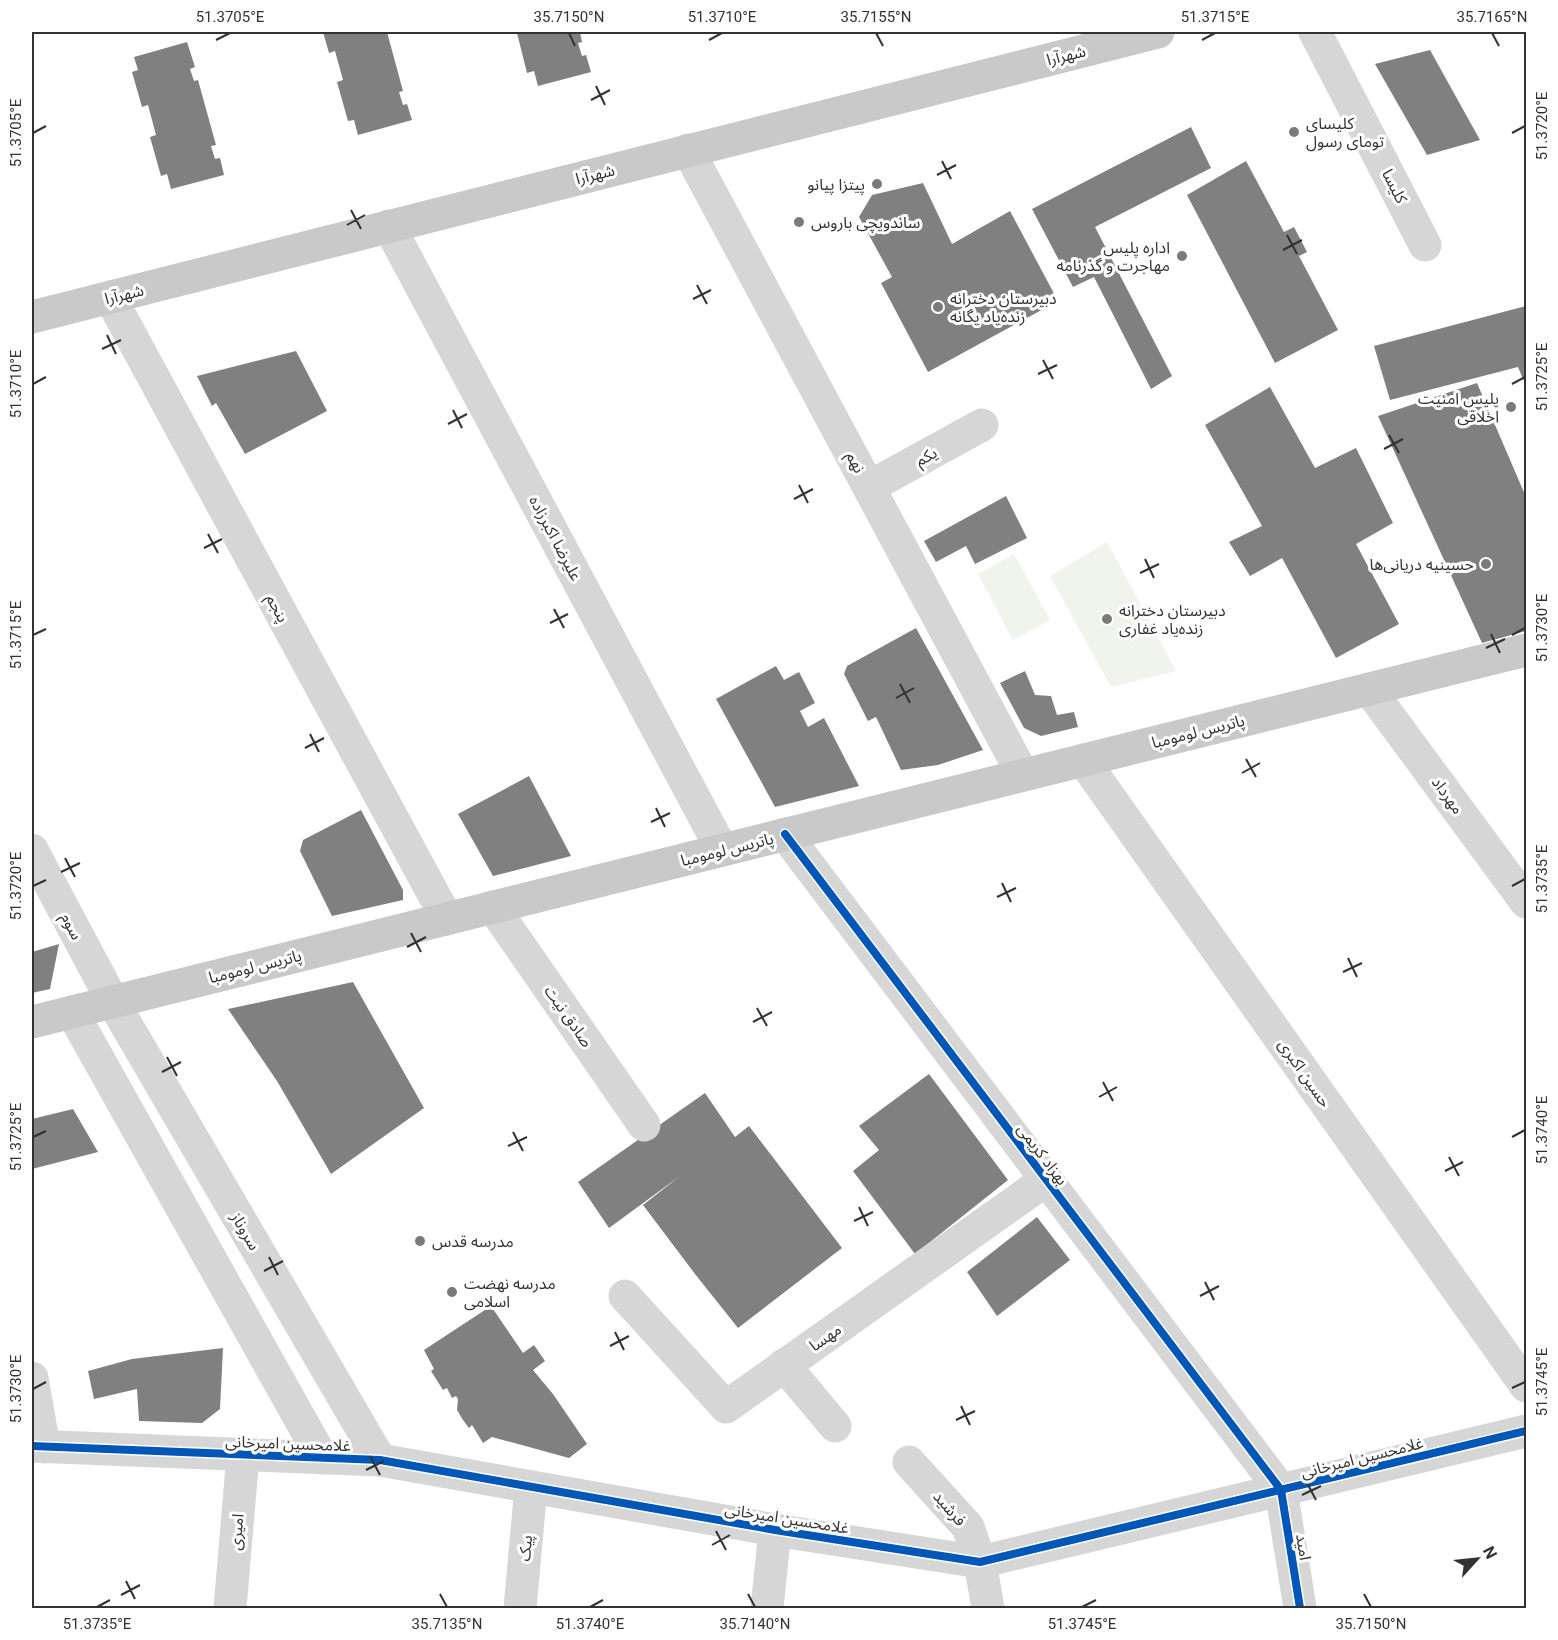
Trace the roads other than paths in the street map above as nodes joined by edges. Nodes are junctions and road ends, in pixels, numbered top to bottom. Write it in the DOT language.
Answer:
graph roads {
  1 [pos="1158,32"];
  2 [pos="1315,32"];
  3 [pos="688,150"];
  4 [pos="389,226"];
  5 [pos="1425,245"];
  6 [pos="110,297"];
  7 [pos="32,317"];
  8 [pos="982,425"];
  9 [pos="869,488"];
  10 [pos="1527,650"];
  11 [pos="1369,688"];
  12 [pos="1083,760"];
  13 [pos="1023,775"];
  14 [pos="785,834"];
  15 [pos="32,850"];
  16 [pos="722,850"];
  17 [pos="1527,902"];
  18 [pos="493,907"];
  19 [pos="447,919"];
  20 [pos="113,1002"];
  21 [pos="72,1012"];
  22 [pos="32,1022"];
  23 [pos="644,1125"];
  24 [pos="1046,1180"];
  25 [pos="226,1197"];
  26 [pos="189,1219"];
  27 [pos="246,1230"];
  28 [pos="207,1251"];
  29 [pos="625,1296"];
  30 [pos="784,1365"];
  31 [pos="32,1378"];
  32 [pos="1527,1386"];
  33 [pos="835,1426"];
  34 [pos="1527,1431"];
  35 [pos="38,1447"];
  36 [pos="243,1455"];
  37 [pos="322,1458"];
  38 [pos="380,1460"];
  39 [pos="909,1462"];
  40 [pos="531,1487"];
  41 [pos="1281,1490"];
  42 [pos="775,1530"];
  43 [pos="980,1562"];
  44 [pos="230,1608"];
  45 [pos="519,1608"];
  46 [pos="767,1608"];
  47 [pos="988,1608"];
  48 [pos="1300,1608"];
  1 -- 3 [label="main road, شهرآرا"];
  2 -- 5 [label="street, کلیسا"];
  3 -- 4 [label="main road, شهرآرا"];
  3 -- 9 [label="street, نهم"];
  4 -- 6 [label="main road, شهرآرا"];
  4 -- 16 [label="street, علیرضا اکبرزاده"];
  6 -- 7 [label="main road, شهرآرا"];
  6 -- 19 [label="street, پنجم"];
  8 -- 9 [label="street, یکم"];
  9 -- 13 [label="street, نهم"];
  10 -- 11 [label="main road, پاتریس لومومبا"];
  11 -- 12 [label="main road, پاتریس لومومبا"];
  11 -- 17 [label="street, مهرداد"];
  12 -- 13 [label="main road, پاتریس لومومبا"];
  12 -- 32 [label="street, حسین اکبری"];
  13 -- 14 [label="main road, پاتریس لومومبا"];
  14 -- 16 [label="main road, پاتریس لومومبا"];
  14 -- 24 [label="street, بهزاد کریمی"];
  15 -- 20 [label="street, سوم"];
  16 -- 18 [label="main road, پاتریس لومومبا"];
  18 -- 19 [label="main road, پاتریس لومومبا"];
  18 -- 23 [label="street, صادق نیت"];
  19 -- 20 [label="main road, پاتریس لومومبا"];
  20 -- 21 [label="main road, پاتریس لومومبا"];
  20 -- 25 [label="street, سروناز"];
  21 -- 22 [label="main road, پاتریس لومومبا"];
  21 -- 26 [label="street"];
  24 -- 30 [label="street, مهسا"];
  24 -- 41 [label="street, بهزاد کریمی"];
  25 -- 26 [label="street"];
  25 -- 27 [label="street, سروناز"];
  26 -- 28 [label="street"];
  27 -- 28 [label="street"];
  27 -- 38 [label="street, سروناز"];
  28 -- 37 [label="street"];
  29 -- 30 [label="street, مهسا"];
  30 -- 33 [label="street"];
  31 -- 35 [label="street"];
  34 -- 41 [label="street, غلامحسین امیرخانی"];
  35 -- 36 [label="street, غلامحسین امیرخانی"];
  36 -- 37 [label="street, غلامحسین امیرخانی"];
  36 -- 44 [label="street, امیری"];
  37 -- 38 [label="street, غلامحسین امیرخانی"];
  38 -- 40 [label="street, غلامحسین امیرخانی"];
  39 -- 43 [label="street, فرشید"];
  40 -- 42 [label="street, غلامحسین امیرخانی"];
  40 -- 45 [label="street, پیک"];
  41 -- 43 [label="street, غلامحسین امیرخانی"];
  41 -- 48 [label="street, امید"];
  42 -- 43 [label="street, غلامحسین امیرخانی"];
  42 -- 46 [label="street"];
  43 -- 47 [label="street, فرشید"];
}
